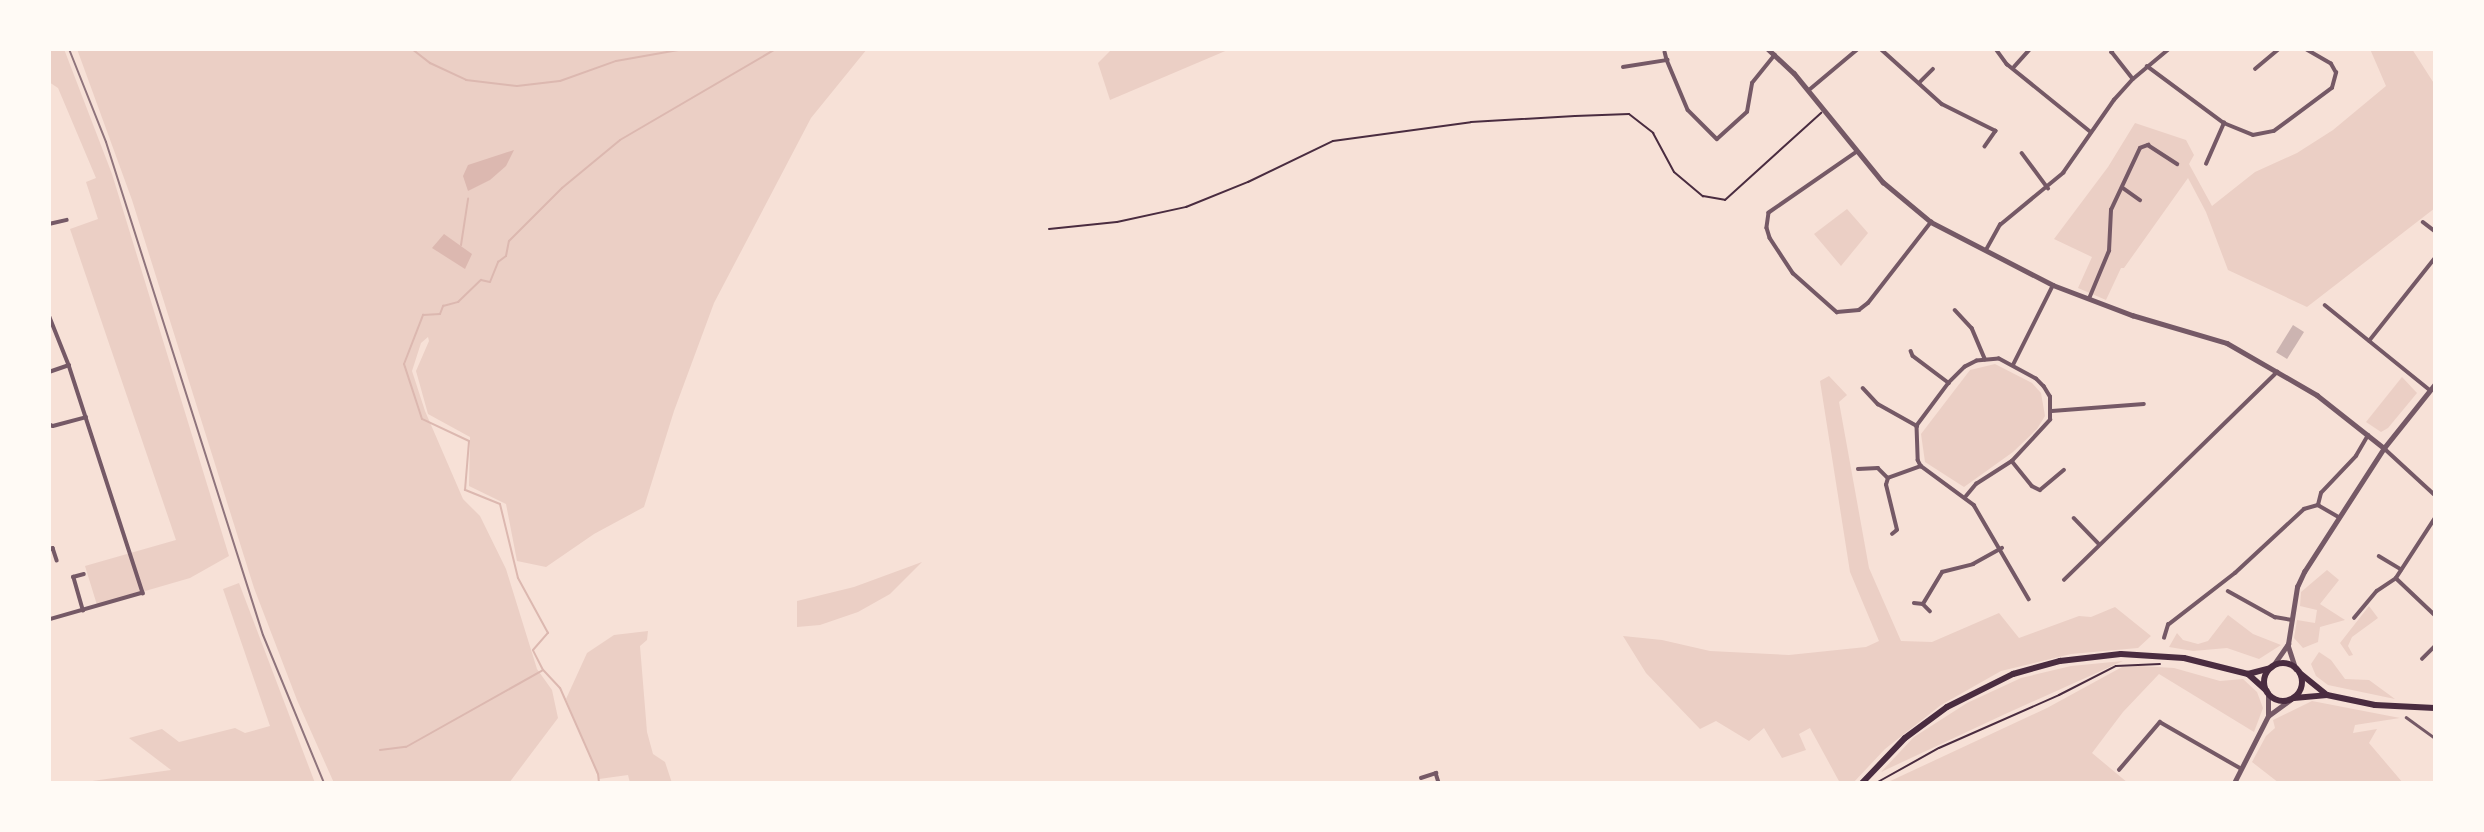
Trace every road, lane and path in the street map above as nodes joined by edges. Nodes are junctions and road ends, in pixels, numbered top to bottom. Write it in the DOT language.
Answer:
graph roads {
  1 [pos="1769,49"];
  2 [pos="1858,49"];
  3 [pos="1881,49"];
  4 [pos="1996,49"];
  5 [pos="2030,49"];
  6 [pos="2114,49"];
  7 [pos="2169,49"];
  8 [pos="2279,49"];
  9 [pos="2305,49"];
  10 [pos="1665,52"];
  11 [pos="1775,55"];
  12 [pos="1633,59"];
  13 [pos="1667,60"];
  14 [pos="1634,66"];
  15 [pos="2147,66"];
  16 [pos="1623,67"];
  17 [pos="2014,68"];
  18 [pos="1933,69"];
  19 [pos="2255,69"];
  20 [pos="2133,79"];
  21 [pos="1920,82"];
  22 [pos="1808,91"];
  23 [pos="1824,110"];
  24 [pos="2224,122"];
  25 [pos="2091,132"];
  26 [pos="1985,147"];
  27 [pos="1857,152"];
  28 [pos="2022,153"];
  29 [pos="2177,164"];
  30 [pos="2206,164"];
  31 [pos="2049,188"];
  32 [pos="2123,188"];
  33 [pos="2140,200"];
  34 [pos="67,220"];
  35 [pos="1930,222"];
  36 [pos="2423,222"];
  37 [pos="49,224"];
  38 [pos="1049,229"];
  39 [pos="2435,232"];
  40 [pos="1986,252"];
  41 [pos="2435,258"];
  42 [pos="2053,285"];
  43 [pos="2089,299"];
  44 [pos="2325,305"];
  45 [pos="1955,310"];
  46 [pos="49,315"];
  47 [pos="2369,341"];
  48 [pos="1912,351"];
  49 [pos="1984,359"];
  50 [pos="69,365"];
  51 [pos="2013,365"];
  52 [pos="2278,370"];
  53 [pos="49,372"];
  54 [pos="1950,383"];
  55 [pos="2435,384"];
  56 [pos="1863,388"];
  57 [pos="2430,390"];
  58 [pos="2144,404"];
  59 [pos="2052,411"];
  60 [pos="86,417"];
  61 [pos="49,424"];
  62 [pos="1917,426"];
  63 [pos="2368,435"];
  64 [pos="2384,448"];
  65 [pos="2012,461"];
  66 [pos="1921,466"];
  67 [pos="1858,469"];
  68 [pos="2064,470"];
  69 [pos="1888,478"];
  70 [pos="2435,495"];
  71 [pos="1966,496"];
  72 [pos="2318,505"];
  73 [pos="2339,517"];
  74 [pos="2435,517"];
  75 [pos="2074,518"];
  76 [pos="1892,534"];
  77 [pos="2099,544"];
  78 [pos="2002,548"];
  79 [pos="49,550"];
  80 [pos="2379,556"];
  81 [pos="57,560"];
  82 [pos="2401,569"];
  83 [pos="84,574"];
  84 [pos="2396,578"];
  85 [pos="2064,580"];
  86 [pos="2228,591"];
  87 [pos="2029,599"];
  88 [pos="1914,603"];
  89 [pos="1923,604"];
  90 [pos="83,611"];
  91 [pos="1930,611"];
  92 [pos="2435,615"];
  93 [pos="2354,618"];
  94 [pos="49,620"];
  95 [pos="2292,620"];
  96 [pos="2164,638"];
  97 [pos="2288,644"];
  98 [pos="2435,646"];
  99 [pos="2422,659"];
  100 [pos="2160,664"];
  101 [pos="2272,668"];
  102 [pos="2298,671"];
  103 [pos="2248,674"];
  104 [pos="2267,692"];
  105 [pos="2327,695"];
  106 [pos="2292,699"];
  107 [pos="2435,708"];
  108 [pos="2268,716"];
  109 [pos="2406,717"];
  110 [pos="2435,738"];
  111 [pos="2240,768"];
  112 [pos="2119,770"];
  113 [pos="1420,778"];
  114 [pos="1438,783"];
  115 [pos="1862,783"];
  116 [pos="1876,783"];
  117 [pos="2234,783"];
  1 -- 11 [label="street"];
  2 -- 22 [label="street"];
  3 -- 21 [label="street"];
  4 -- 17 [label="street"];
  5 -- 17 [label="street"];
  6 -- 20 [label="street"];
  7 -- 15 [label="street"];
  8 -- 19 [label="street"];
  9 -- 24 [label="street"];
  10 -- 13 [label="street"];
  11 -- 13 [label="street"];
  11 -- 22 [label="street"];
  12 -- 14 [label="street"];
  13 -- 14 [label="street"];
  14 -- 16 [label="street"];
  15 -- 20 [label="street"];
  15 -- 24 [label="street"];
  17 -- 25 [label="street"];
  18 -- 21 [label="street"];
  20 -- 25 [label="street"];
  21 -- 26 [label="street"];
  22 -- 23 [label="street"];
  23 -- 27 [label="street"];
  23 -- 38 [label="path"];
  24 -- 30 [label="street"];
  25 -- 31 [label="street"];
  27 -- 35 [label="street"];
  27 -- 35 [label="street"];
  28 -- 31 [label="street"];
  29 -- 32 [label="street"];
  31 -- 40 [label="street"];
  32 -- 33 [label="street"];
  32 -- 43 [label="street"];
  34 -- 37 [label="street"];
  35 -- 40 [label="street"];
  36 -- 39 [label="street"];
  40 -- 42 [label="street"];
  41 -- 47 [label="street"];
  42 -- 43 [label="street"];
  42 -- 51 [label="street"];
  43 -- 52 [label="street"];
  44 -- 47 [label="street"];
  45 -- 49 [label="street"];
  46 -- 50 [label="street"];
  47 -- 57 [label="street"];
  48 -- 54 [label="street"];
  49 -- 51 [label="street"];
  49 -- 54 [label="street"];
  50 -- 53 [label="street"];
  50 -- 60 [label="street"];
  51 -- 59 [label="street"];
  52 -- 63 [label="street"];
  52 -- 77 [label="street"];
  54 -- 62 [label="street"];
  55 -- 57 [label="street"];
  56 -- 62 [label="street"];
  57 -- 64 [label="street"];
  58 -- 59 [label="street"];
  59 -- 65 [label="street"];
  60 -- 61 [label="street"];
  60 -- 90 [label="street"];
  62 -- 66 [label="street"];
  63 -- 64 [label="street"];
  63 -- 72 [label="street"];
  64 -- 70 [label="street"];
  64 -- 73 [label="street"];
  65 -- 68 [label="street"];
  65 -- 71 [label="street"];
  66 -- 69 [label="street"];
  66 -- 71 [label="street"];
  67 -- 69 [label="street"];
  69 -- 76 [label="street"];
  71 -- 78 [label="street"];
  72 -- 73 [label="street"];
  72 -- 96 [label="street"];
  73 -- 95 [label="street"];
  74 -- 82 [label="street"];
  75 -- 77 [label="street"];
  77 -- 85 [label="street"];
  78 -- 87 [label="street"];
  78 -- 89 [label="street"];
  79 -- 81 [label="street"];
  80 -- 82 [label="street"];
  82 -- 84 [label="street"];
  83 -- 90 [label="street"];
  84 -- 92 [label="street"];
  84 -- 93 [label="street"];
  86 -- 95 [label="street"];
  88 -- 89 [label="street"];
  89 -- 91 [label="street"];
  90 -- 94 [label="street"];
  95 -- 97 [label="street"];
  97 -- 101 [label="street"];
  97 -- 102 [label="street"];
  98 -- 99 [label="street"];
  100 -- 116 [label="path"];
  101 -- 102 [label="highway"];
  101 -- 103 [label="highway"];
  101 -- 104 [label="highway"];
  102 -- 105 [label="highway"];
  102 -- 106 [label="highway"];
  103 -- 104 [label="highway"];
  103 -- 115 [label="highway"];
  104 -- 106 [label="highway"];
  104 -- 108 [label="street"];
  105 -- 106 [label="highway"];
  105 -- 107 [label="highway"];
  106 -- 108 [label="street"];
  108 -- 111 [label="street"];
  109 -- 110 [label="street"];
  111 -- 112 [label="street"];
  111 -- 117 [label="street"];
  113 -- 114 [label="street"];
}
